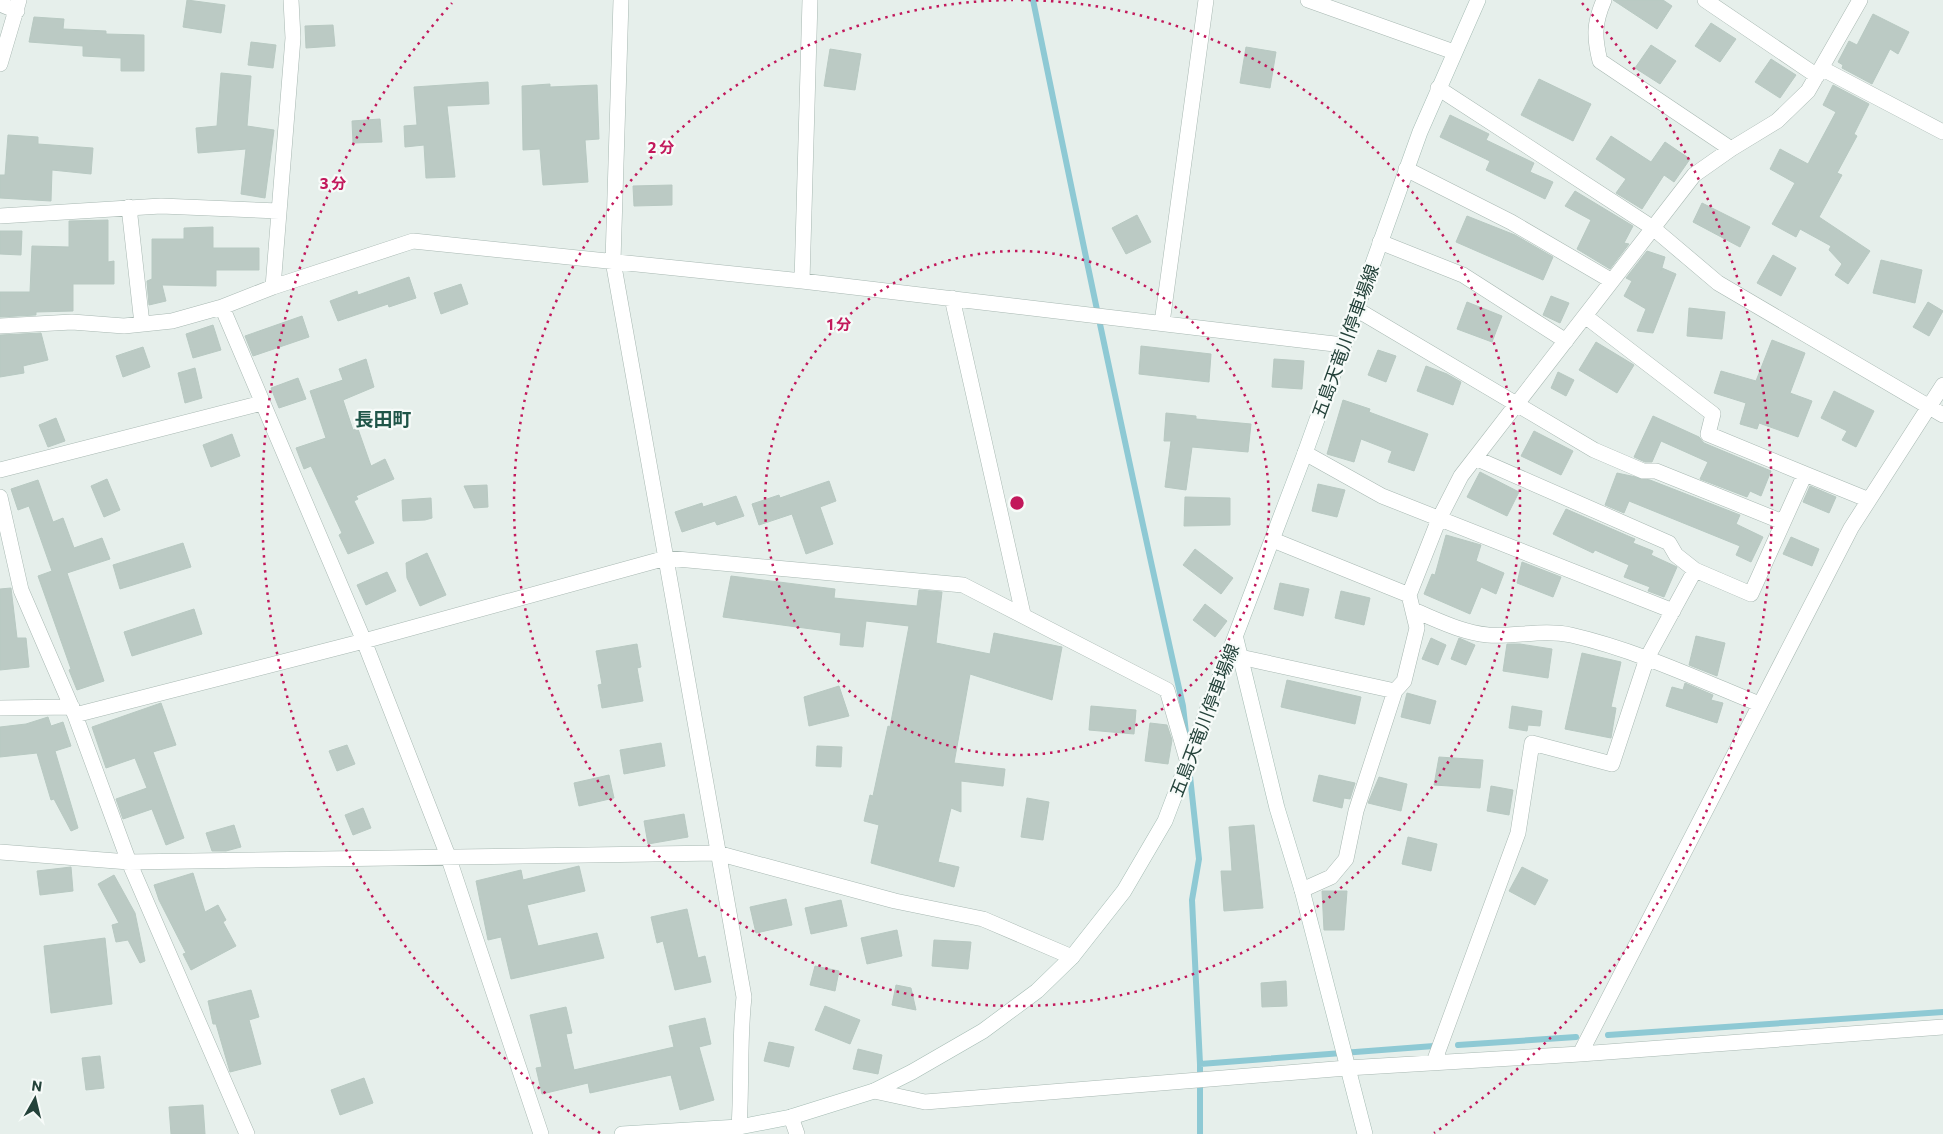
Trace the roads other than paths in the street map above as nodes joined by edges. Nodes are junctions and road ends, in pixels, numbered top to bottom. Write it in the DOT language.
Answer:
graph roads {
  1 [pos="291,0"];
  2 [pos="621,0"];
  3 [pos="810,0"];
  4 [pos="1206,0"];
  5 [pos="1308,0"];
  6 [pos="1478,0"];
  7 [pos="1604,0"];
  8 [pos="1705,0"];
  9 [pos="1857,1"];
  10 [pos="0,4"];
  11 [pos="18,5"];
  12 [pos="1454,52"];
  13 [pos="0,64"];
  14 [pos="1819,72"];
  15 [pos="1438,88"];
  16 [pos="1943,132"];
  17 [pos="1731,149"];
  18 [pos="1406,169"];
  19 [pos="129,208"];
  20 [pos="279,211"];
  21 [pos="0,216"];
  22 [pos="1653,228"];
  23 [pos="1380,242"];
  24 [pos="613,261"];
  25 [pos="802,281"];
  26 [pos="1612,281"];
  27 [pos="273,287"];
  28 [pos="952,298"];
  29 [pos="222,307"];
  30 [pos="1356,309"];
  31 [pos="1585,316"];
  32 [pos="1162,323"];
  33 [pos="142,324"];
  34 [pos="0,326"];
  35 [pos="1566,341"];
  36 [pos="1343,345"];
  37 [pos="1943,385"];
  38 [pos="262,402"];
  39 [pos="1517,404"];
  40 [pos="1928,407"];
  41 [pos="1943,415"];
  42 [pos="1305,453"];
  43 [pos="1475,458"];
  44 [pos="0,470"];
  45 [pos="1805,474"];
  46 [pos="0,497"];
  47 [pos="1869,500"];
  48 [pos="1438,519"];
  49 [pos="1783,522"];
  50 [pos="1273,540"];
  51 [pos="666,558"];
  52 [pos="1695,570"];
  53 [pos="1411,602"];
  54 [pos="1673,611"];
  55 [pos="1023,614"];
  56 [pos="1236,639"];
  57 [pos="364,641"];
  58 [pos="1240,657"];
  59 [pos="1647,658"];
  60 [pos="1395,691"];
  61 [pos="1760,704"];
  62 [pos="0,708"];
  63 [pos="73,711"];
  64 [pos="1188,763"];
  65 [pos="0,852"];
  66 [pos="717,853"];
  67 [pos="448,856"];
  68 [pos="129,862"];
  69 [pos="1302,890"];
  70 [pos="1072,957"];
  71 [pos="1943,1027"];
  72 [pos="1580,1054"];
  73 [pos="1434,1062"];
  74 [pos="1347,1067"];
  75 [pos="874,1090"];
  76 [pos="791,1117"];
  77 [pos="739,1127"];
  78 [pos="247,1134"];
  79 [pos="542,1134"];
  80 [pos="622,1134"];
  81 [pos="797,1134"];
  82 [pos="1365,1134"];
  1 -- 20 [label="street"];
  2 -- 24 [label="street"];
  3 -- 25 [label="street"];
  4 -- 32 [label="street"];
  5 -- 12 [label="street"];
  6 -- 12 [label="street, 五島天竜川停車場線"];
  7 -- 17 [label="street"];
  8 -- 14 [label="street"];
  9 -- 14 [label="street"];
  10 -- 11 [label="street"];
  11 -- 13 [label="street"];
  12 -- 15 [label="street, 五島天竜川停車場線"];
  14 -- 16 [label="street"];
  14 -- 17 [label="street"];
  15 -- 18 [label="street, 五島天竜川停車場線"];
  15 -- 22 [label="street"];
  17 -- 22 [label="street"];
  18 -- 23 [label="street, 五島天竜川停車場線"];
  18 -- 26 [label="street"];
  19 -- 20 [label="street"];
  19 -- 21 [label="street"];
  19 -- 33 [label="street"];
  20 -- 27 [label="street"];
  22 -- 26 [label="street"];
  22 -- 40 [label="street"];
  23 -- 30 [label="street, 五島天竜川停車場線"];
  23 -- 35 [label="street"];
  24 -- 25 [label="street"];
  24 -- 27 [label="street"];
  24 -- 51 [label="street"];
  25 -- 28 [label="street"];
  26 -- 31 [label="street"];
  27 -- 29 [label="street"];
  28 -- 32 [label="street"];
  28 -- 55 [label="street"];
  29 -- 33 [label="street"];
  29 -- 38 [label="street"];
  30 -- 36 [label="street, 五島天竜川停車場線"];
  30 -- 39 [label="street"];
  31 -- 35 [label="street"];
  31 -- 45 [label="street"];
  32 -- 36 [label="street"];
  33 -- 34 [label="street"];
  35 -- 39 [label="street"];
  36 -- 42 [label="street, 五島天竜川停車場線"];
  37 -- 40 [label="street"];
  38 -- 44 [label="street"];
  38 -- 57 [label="street"];
  39 -- 43 [label="street"];
  39 -- 49 [label="street"];
  40 -- 41 [label="street"];
  40 -- 47 [label="street"];
  42 -- 48 [label="street"];
  42 -- 50 [label="street, 五島天竜川停車場線"];
  43 -- 48 [label="street"];
  43 -- 52 [label="street"];
  45 -- 47 [label="street"];
  45 -- 49 [label="street"];
  46 -- 63 [label="street"];
  47 -- 61 [label="street"];
  48 -- 53 [label="street"];
  48 -- 54 [label="street"];
  49 -- 52 [label="street"];
  50 -- 53 [label="street"];
  50 -- 56 [label="street, 五島天竜川停車場線"];
  51 -- 55 [label="street"];
  51 -- 57 [label="street"];
  51 -- 66 [label="street"];
  52 -- 54 [label="street"];
  53 -- 59 [label="street"];
  53 -- 60 [label="street"];
  54 -- 59 [label="street"];
  55 -- 64 [label="street"];
  56 -- 58 [label="street"];
  56 -- 64 [label="street, 五島天竜川停車場線"];
  57 -- 63 [label="street"];
  57 -- 67 [label="street"];
  58 -- 60 [label="street"];
  58 -- 69 [label="street"];
  59 -- 61 [label="street"];
  59 -- 73 [label="street"];
  60 -- 69 [label="street"];
  61 -- 72 [label="street"];
  62 -- 63 [label="street"];
  63 -- 68 [label="street"];
  64 -- 70 [label="street, 五島天竜川停車場線"];
  65 -- 68 [label="street"];
  66 -- 67 [label="street"];
  66 -- 70 [label="street"];
  66 -- 77 [label="street"];
  67 -- 68 [label="street"];
  67 -- 79 [label="street"];
  68 -- 78 [label="street"];
  69 -- 74 [label="street"];
  70 -- 75 [label="street, 五島天竜川停車場線"];
  71 -- 72 [label="street"];
  72 -- 73 [label="street"];
  73 -- 74 [label="street"];
  74 -- 75 [label="street"];
  74 -- 82 [label="street"];
  75 -- 76 [label="street, 五島天竜川停車場線"];
  76 -- 77 [label="street, 五島天竜川停車場線"];
  76 -- 81 [label="street"];
  77 -- 80 [label="street, 五島天竜川停車場線"];
}
